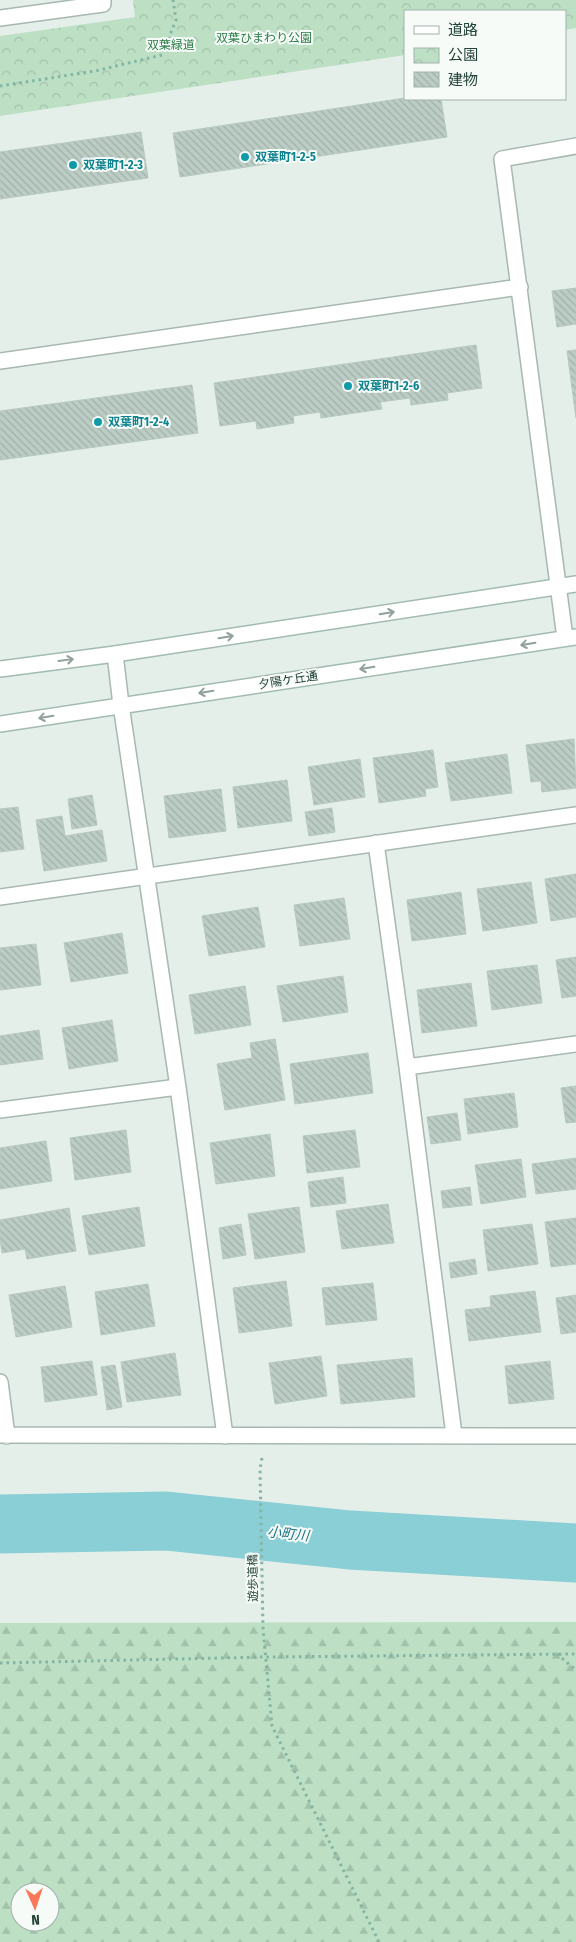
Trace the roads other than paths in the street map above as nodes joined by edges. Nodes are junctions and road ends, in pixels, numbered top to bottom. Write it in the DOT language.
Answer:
graph roads {
  1 [pos="103,0"];
  2 [pos="0,18"];
  3 [pos="576,146"];
  4 [pos="520,287"];
  5 [pos="0,361"];
  6 [pos="576,584"];
  7 [pos="558,587"];
  8 [pos="571,637"];
  9 [pos="116,654"];
  10 [pos="0,669"];
  11 [pos="120,705"];
  12 [pos="0,724"];
  13 [pos="576,815"];
  14 [pos="376,843"];
  15 [pos="146,876"];
  16 [pos="0,897"];
  17 [pos="576,1044"];
  18 [pos="407,1067"];
  19 [pos="178,1087"];
  20 [pos="0,1110"];
  21 [pos="0,1382"];
  22 [pos="454,1435"];
  23 [pos="4,1436"];
  24 [pos="225,1436"];
  25 [pos="576,1436"];
  1 -- 2 [label="street"];
  3 -- 4 [label="street"];
  4 -- 5 [label="street"];
  4 -- 7 [label="street"];
  6 -- 7 [label="street"];
  7 -- 8 [label="street"];
  9 -- 7 [label="street, one-way"];
  8 -- 11 [label="street, 夕陽ケ丘通, one-way"];
  10 -- 9 [label="street, one-way"];
  9 -- 11 [label="street"];
  11 -- 12 [label="street, 夕陽ケ丘通, one-way"];
  11 -- 15 [label="street"];
  13 -- 14 [label="street"];
  14 -- 15 [label="street"];
  14 -- 18 [label="street"];
  15 -- 16 [label="street"];
  15 -- 19 [label="street"];
  17 -- 18 [label="street"];
  18 -- 22 [label="street"];
  19 -- 20 [label="street"];
  19 -- 24 [label="street"];
  21 -- 23 [label="street"];
  22 -- 24 [label="street"];
  22 -- 25 [label="street"];
  23 -- 24 [label="street"];
}
